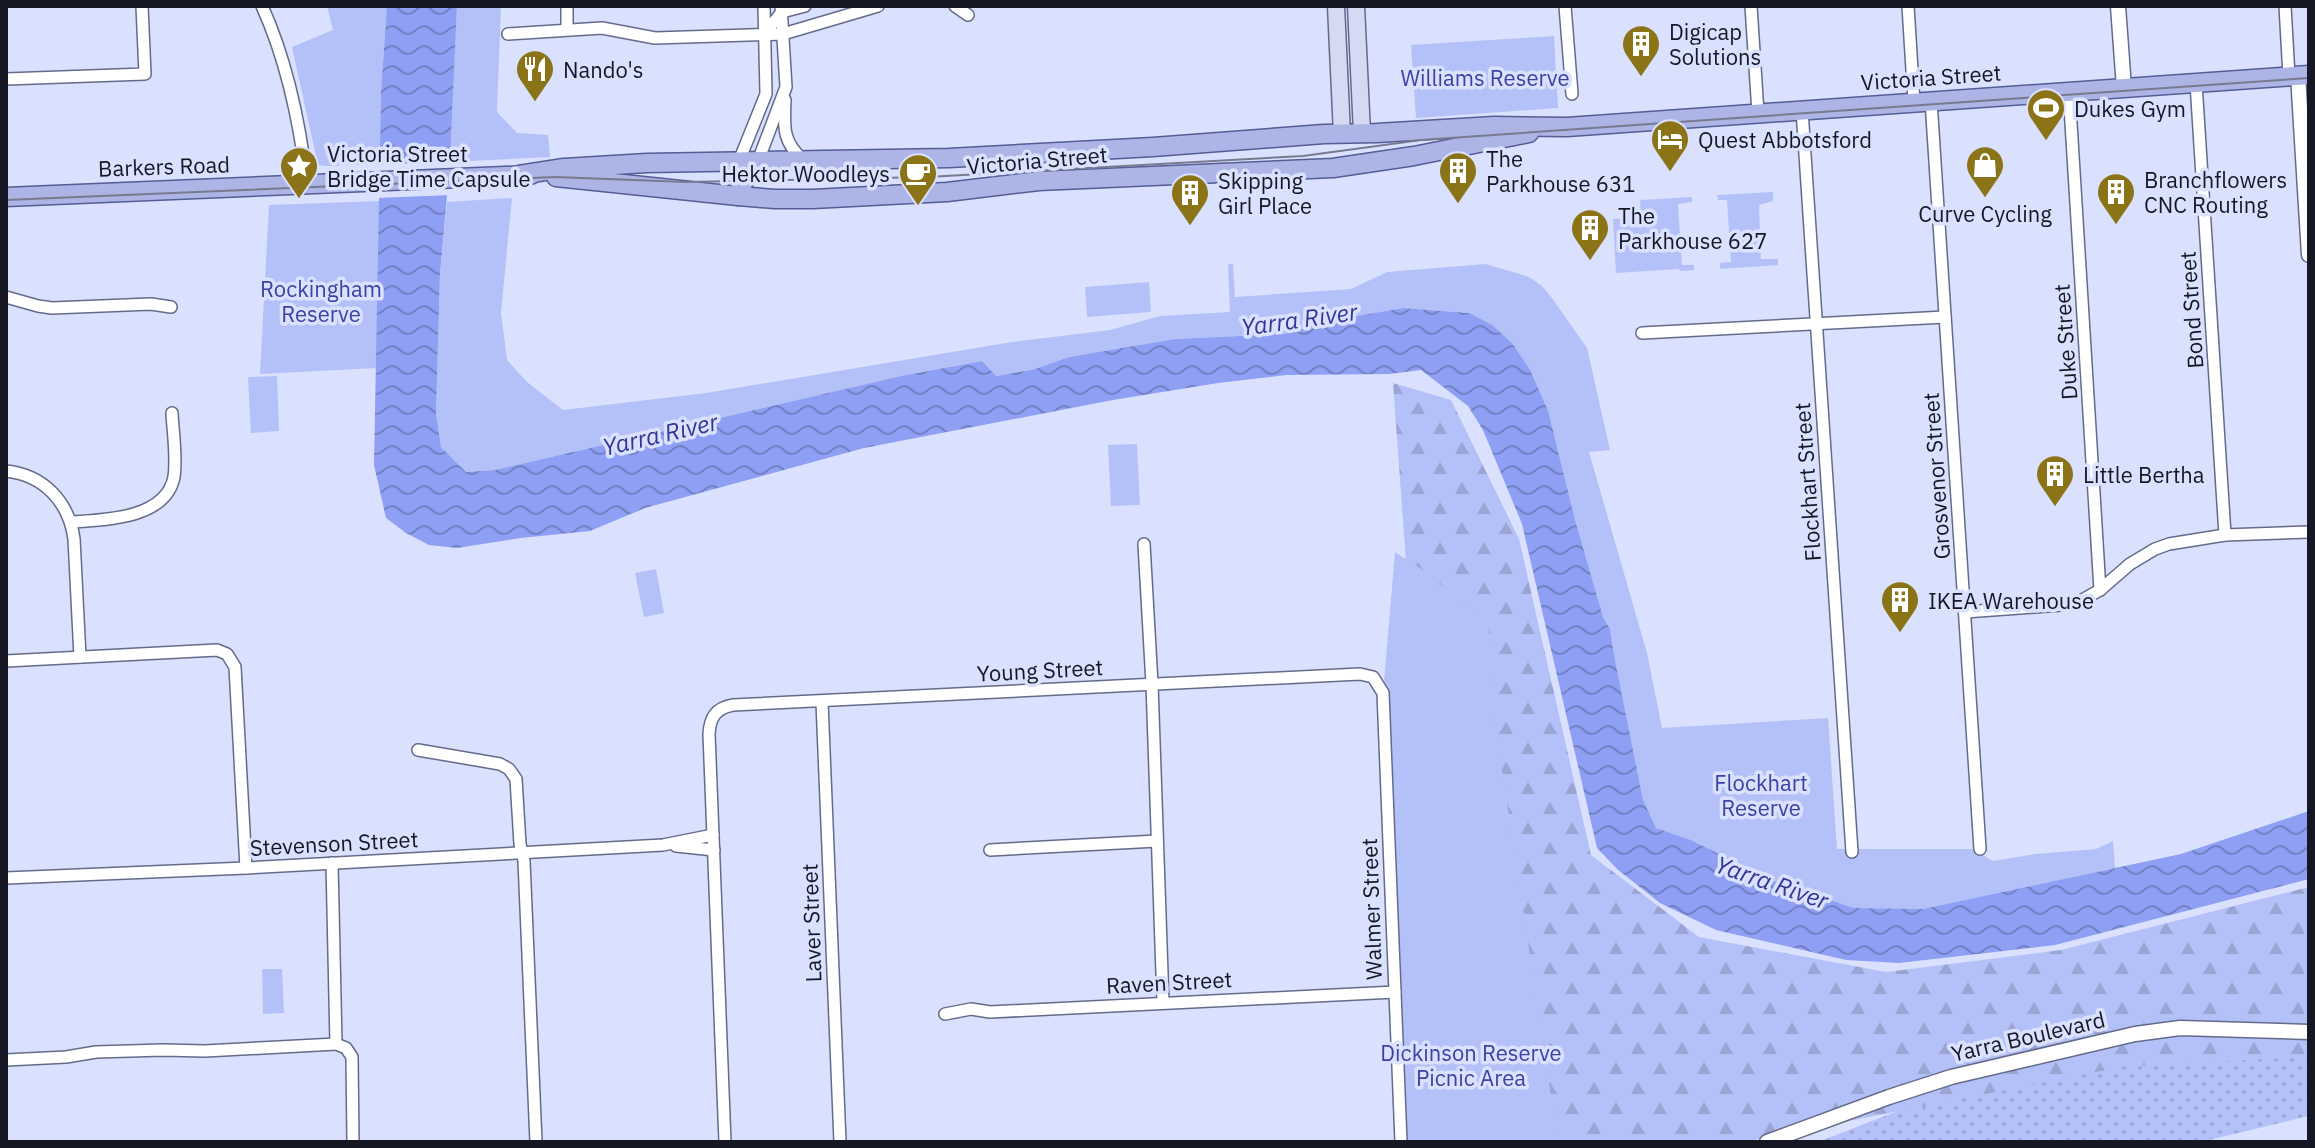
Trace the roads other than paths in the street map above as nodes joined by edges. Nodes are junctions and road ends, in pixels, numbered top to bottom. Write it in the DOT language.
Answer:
graph roads {
  1 [pos="142,6"];
  2 [pos="262,6"];
  3 [pos="567,6"];
  4 [pos="764,6"];
  5 [pos="805,6"];
  6 [pos="876,6"];
  7 [pos="955,6"];
  8 [pos="1336,6"];
  9 [pos="1356,6"];
  10 [pos="1565,6"];
  11 [pos="1751,6"];
  12 [pos="1908,6"];
  13 [pos="2118,6"];
  14 [pos="2285,6"];
  15 [pos="782,9"];
  16 [pos="968,15"];
  17 [pos="567,29"];
  18 [pos="765,33"];
  19 [pos="508,34"];
  20 [pos="783,34"];
  21 [pos="2299,75"];
  22 [pos="6,79"];
  23 [pos="2196,83"];
  24 [pos="786,87"];
  25 [pos="2124,88"];
  26 [pos="2069,91"];
  27 [pos="1572,94"];
  28 [pos="1922,101"];
  29 [pos="1802,110"];
  30 [pos="1758,113"];
  31 [pos="1556,127"];
  32 [pos="1362,133"];
  33 [pos="1342,134"];
  34 [pos="803,160"];
  35 [pos="748,161"];
  36 [pos="1351,166"];
  37 [pos="519,175"];
  38 [pos="316,184"];
  39 [pos="731,196"];
  40 [pos="6,197"];
  41 [pos="2309,255"];
  42 [pos="6,297"];
  43 [pos="171,307"];
  44 [pos="1945,317"];
  45 [pos="1816,323"];
  46 [pos="1642,333"];
  47 [pos="172,413"];
  48 [pos="6,471"];
  49 [pos="71,522"];
  50 [pos="2309,532"];
  51 [pos="2225,535"];
  52 [pos="1144,544"];
  53 [pos="2100,590"];
  54 [pos="1965,612"];
  55 [pos="80,657"];
  56 [pos="6,661"];
  57 [pos="1373,677"];
  58 [pos="1152,684"];
  59 [pos="822,702"];
  60 [pos="418,750"];
  61 [pos="713,835"];
  62 [pos="1157,841"];
  63 [pos="663,845"];
  64 [pos="1980,849"];
  65 [pos="714,850"];
  66 [pos="990,850"];
  67 [pos="522,852"];
  68 [pos="1852,852"];
  69 [pos="332,863"];
  70 [pos="246,868"];
  71 [pos="6,878"];
  72 [pos="1395,992"];
  73 [pos="1163,1002"];
  74 [pos="945,1014"];
  75 [pos="2309,1032"];
  76 [pos="336,1044"];
  77 [pos="6,1060"];
  78 [pos="353,1142"];
  79 [pos="536,1142"];
  80 [pos="725,1142"];
  81 [pos="840,1142"];
  82 [pos="1401,1142"];
  83 [pos="1767,1142"];
  1 -- 22 [label="street"];
  2 -- 38 [label="street"];
  3 -- 17 [label="street"];
  4 -- 18 [label="street"];
  5 -- 15 [label="street"];
  6 -- 20 [label="street"];
  7 -- 16 [label="street"];
  8 -- 33 [label="main road"];
  9 -- 32 [label="main road"];
  10 -- 27 [label="street"];
  11 -- 30 [label="street"];
  12 -- 28 [label="street, Grosvenor Street"];
  13 -- 25 [label="street"];
  14 -- 21 [label="street"];
  15 -- 18 [label="street"];
  15 -- 20 [label="street"];
  17 -- 18 [label="street"];
  17 -- 19 [label="street"];
  18 -- 20 [label="street"];
  18 -- 35 [label="street"];
  20 -- 24 [label="street"];
  21 -- 23 [label="main road, Victoria Street"];
  21 -- 41 [label="street"];
  23 -- 25 [label="main road, Victoria Street"];
  23 -- 51 [label="street, Bond Street"];
  24 -- 34 [label="street"];
  24 -- 35 [label="street"];
  25 -- 26 [label="main road, Victoria Street"];
  26 -- 28 [label="main road, Victoria Street"];
  26 -- 53 [label="street, Duke Street"];
  28 -- 29 [label="main road, Victoria Street"];
  28 -- 44 [label="street, Grosvenor Street"];
  29 -- 30 [label="main road, Victoria Street"];
  29 -- 45 [label="street, Flockhart Street"];
  30 -- 31 [label="main road, Victoria Street"];
  31 -- 32 [label="main road, Victoria Street"];
  31 -- 36 [label="main road, Victoria Street"];
  32 -- 33 [label="main road, Victoria Street"];
  32 -- 36 [label="main road"];
  33 -- 34 [label="main road, Victoria Street"];
  33 -- 36 [label="main road"];
  34 -- 35 [label="main road, Victoria Street"];
  35 -- 37 [label="main road, Victoria Street"];
  35 -- 39 [label="main road"];
  36 -- 39 [label="main road, Victoria Street"];
  37 -- 38 [label="main road, Victoria Street"];
  37 -- 39 [label="main road, Victoria Street"];
  38 -- 40 [label="main road, Barkers Road"];
  42 -- 43 [label="street"];
  44 -- 45 [label="street"];
  44 -- 54 [label="street, Grosvenor Street"];
  45 -- 46 [label="street"];
  45 -- 68 [label="street, Flockhart Street"];
  47 -- 49 [label="street"];
  48 -- 49 [label="street"];
  49 -- 55 [label="street"];
  50 -- 51 [label="street"];
  51 -- 53 [label="street"];
  52 -- 58 [label="street"];
  53 -- 54 [label="street"];
  54 -- 64 [label="street, Grosvenor Street"];
  55 -- 56 [label="street"];
  55 -- 70 [label="street"];
  57 -- 58 [label="street, Young Street"];
  57 -- 72 [label="street, Walmer Street"];
  58 -- 59 [label="street, Young Street"];
  58 -- 62 [label="street"];
  59 -- 61 [label="street, Young Street"];
  59 -- 81 [label="street, Laver Street"];
  60 -- 67 [label="street"];
  61 -- 63 [label="street, Stevenson Street"];
  61 -- 65 [label="street"];
  62 -- 66 [label="street"];
  62 -- 73 [label="street"];
  63 -- 65 [label="street, Stevenson Street"];
  63 -- 67 [label="street, Stevenson Street"];
  65 -- 80 [label="street"];
  67 -- 69 [label="street, Stevenson Street"];
  67 -- 79 [label="street"];
  69 -- 70 [label="street, Stevenson Street"];
  69 -- 76 [label="street"];
  70 -- 71 [label="street, Stevenson Street"];
  72 -- 73 [label="street, Raven Street"];
  72 -- 82 [label="street, Walmer Street"];
  73 -- 74 [label="street, Raven Street"];
  75 -- 83 [label="street, Yarra Boulevard"];
  76 -- 77 [label="street"];
  76 -- 78 [label="street"];
}
